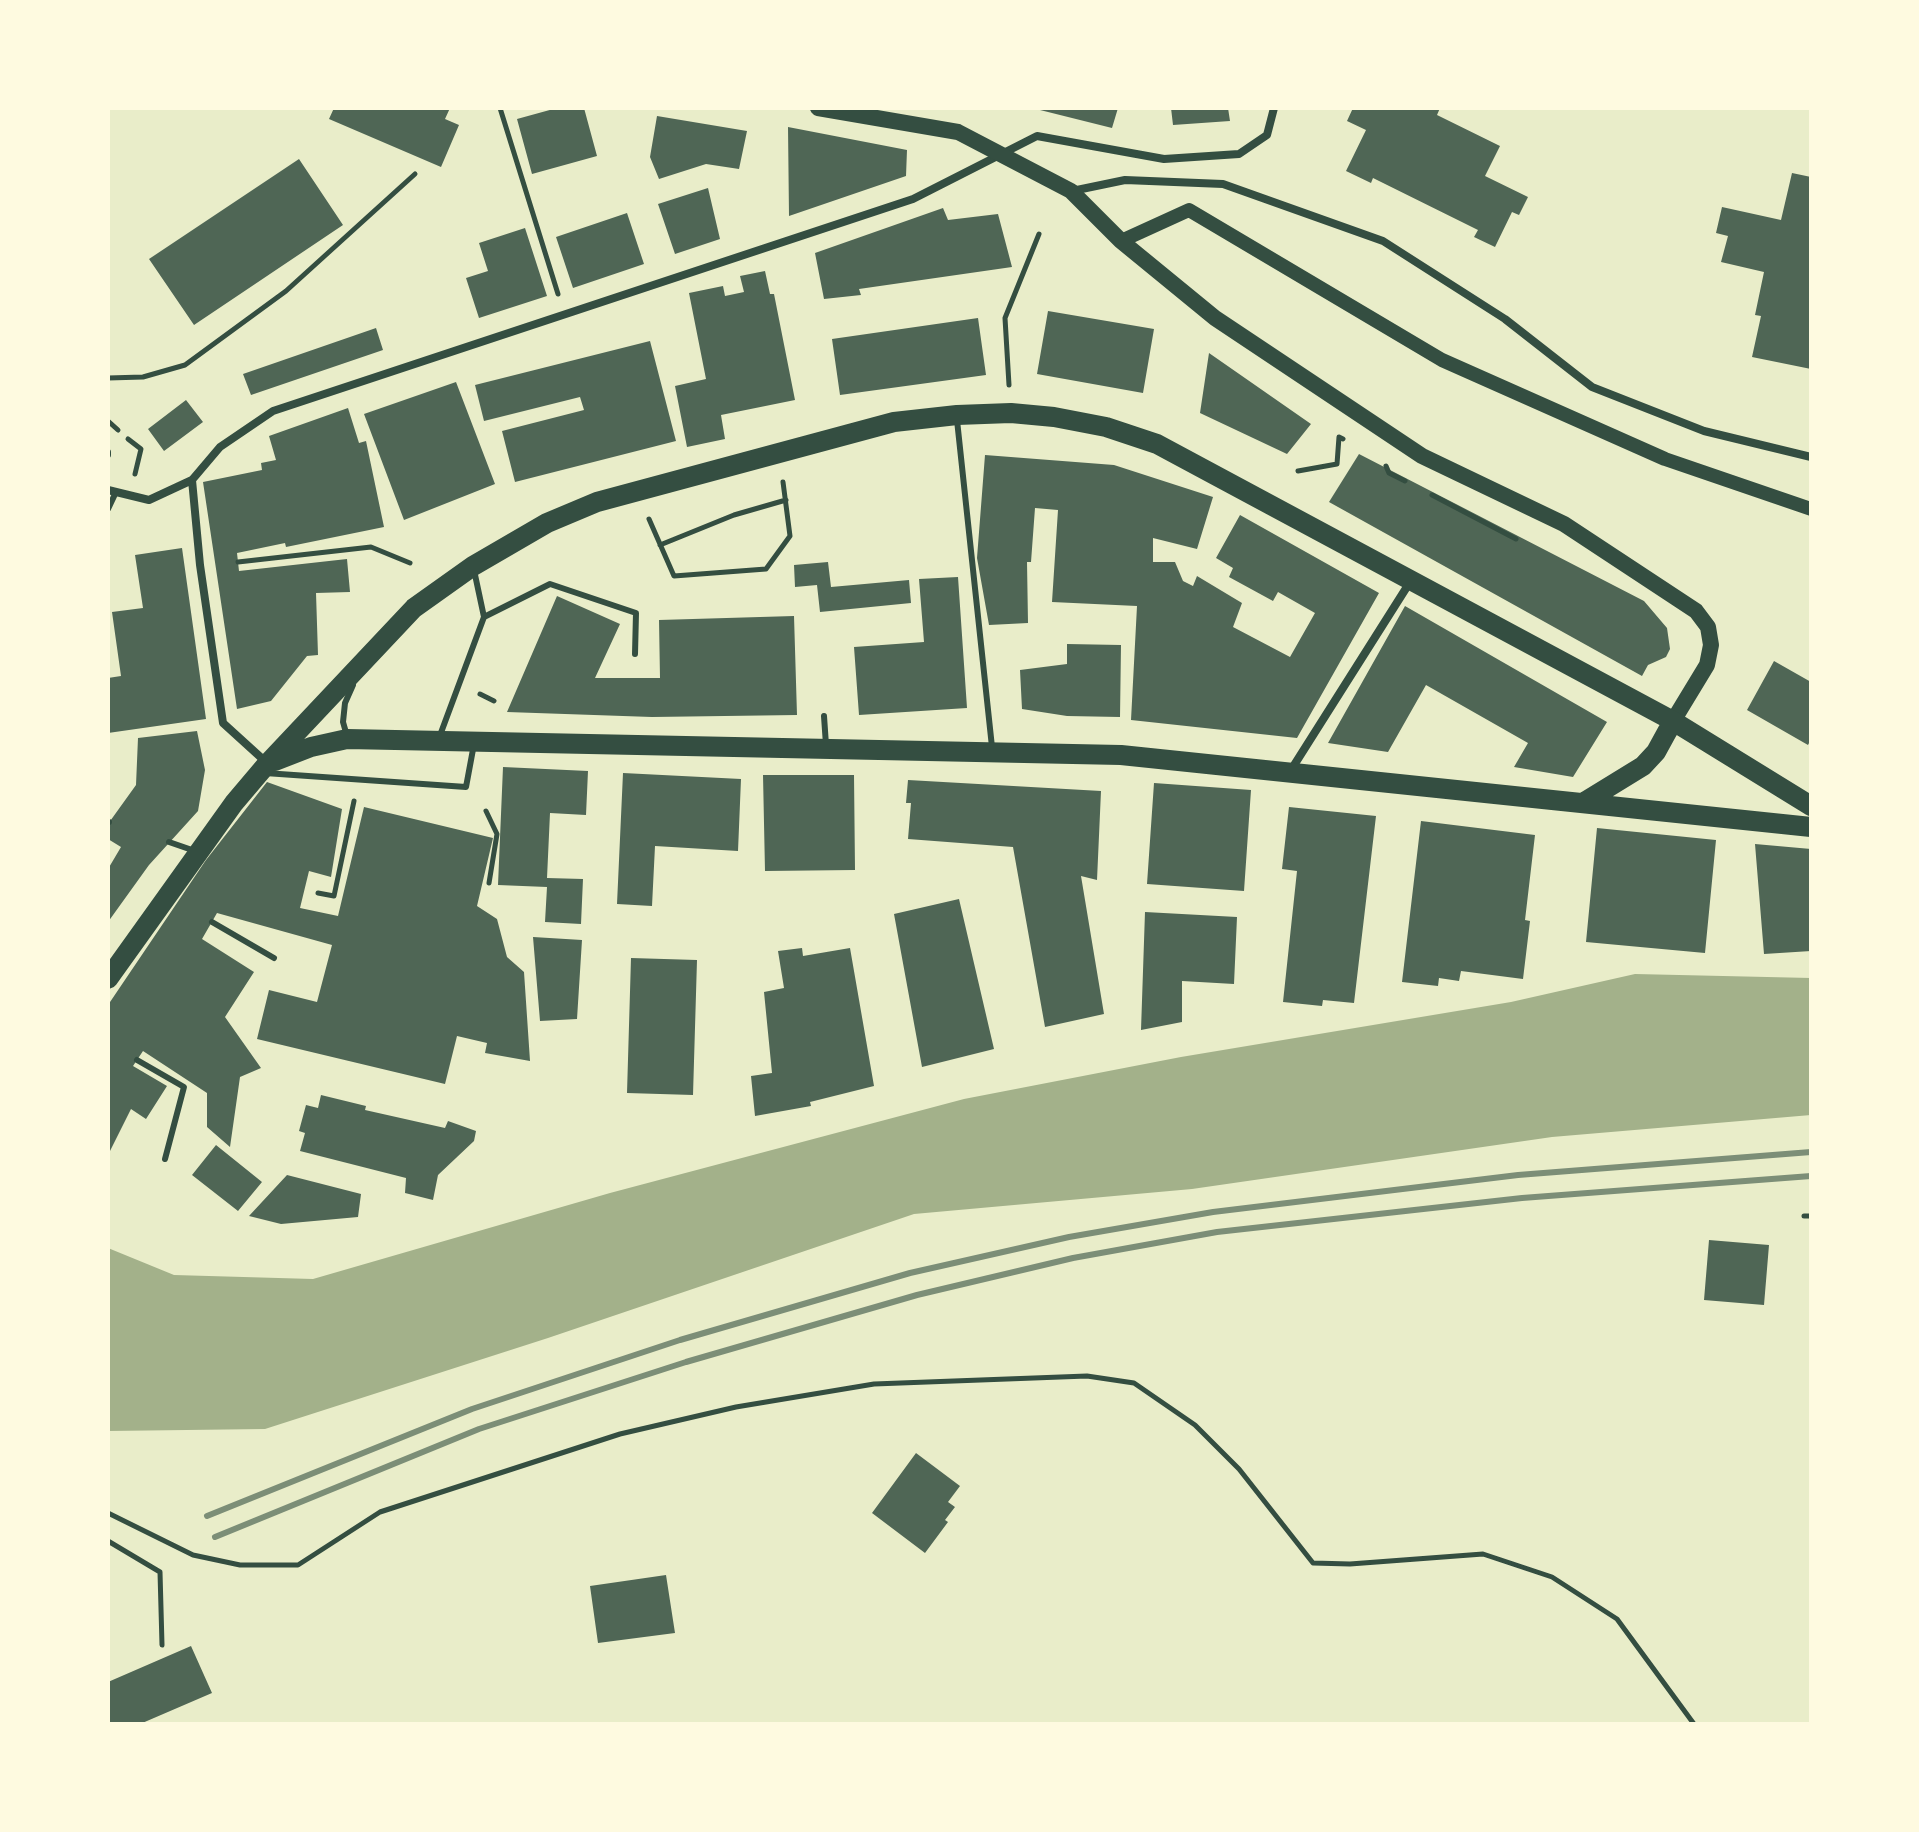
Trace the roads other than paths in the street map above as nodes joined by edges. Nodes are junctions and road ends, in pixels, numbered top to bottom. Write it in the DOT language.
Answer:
graph roads {
  1 [pos="818,108"];
  2 [pos="1274,108"];
  3 [pos="1001,154"];
  4 [pos="1071,191"];
  5 [pos="1121,241"];
  6 [pos="957,415"];
  7 [pos="1811,457"];
  8 [pos="192,480"];
  9 [pos="112,491"];
  10 [pos="108,509"];
  11 [pos="1811,509"];
  12 [pos="473,566"];
  13 [pos="1410,581"];
  14 [pos="484,617"];
  15 [pos="635,654"];
  16 [pos="362,663"];
  17 [pos="824,716"];
  18 [pos="1673,721"];
  19 [pos="347,739"];
  20 [pos="438,741"];
  21 [pos="474,744"];
  22 [pos="826,749"];
  23 [pos="993,751"];
  24 [pos="264,768"];
  25 [pos="1289,773"];
  26 [pos="1586,801"];
  27 [pos="1811,806"];
  28 [pos="1811,827"];
  29 [pos="169,842"];
  30 [pos="198,852"];
  31 [pos="212,922"];
  32 [pos="274,958"];
  33 [pos="108,979"];
  34 [pos="137,1060"];
  35 [pos="165,1159"];
  1 -- 3 [label="main road"];
  2 -- 3 [label="street"];
  3 -- 4 [label="main road"];
  3 -- 8 [label="street"];
  4 -- 5 [label="main road"];
  4 -- 7 [label="street"];
  5 -- 11 [label="street"];
  5 -- 18 [label="main road"];
  6 -- 12 [label="main road"];
  6 -- 13 [label="main road"];
  6 -- 23 [label="lane"];
  8 -- 9 [label="street"];
  8 -- 24 [label="street"];
  9 -- 10 [label="lane"];
  12 -- 14 [label="lane"];
  12 -- 16 [label="main road"];
  13 -- 18 [label="main road"];
  13 -- 25 [label="street"];
  14 -- 15 [label="lane"];
  14 -- 20 [label="lane"];
  16 -- 19 [label="lane"];
  16 -- 24 [label="main road"];
  17 -- 22 [label="lane"];
  18 -- 26 [label="main road"];
  18 -- 27 [label="main road"];
  19 -- 20 [label="main road"];
  19 -- 24 [label="main road"];
  20 -- 21 [label="main road"];
  21 -- 22 [label="main road"];
  21 -- 24 [label="lane"];
  22 -- 23 [label="main road"];
  23 -- 25 [label="main road"];
  24 -- 30 [label="main road"];
  25 -- 26 [label="main road"];
  26 -- 28 [label="main road"];
  29 -- 30 [label="lane"];
  30 -- 33 [label="main road"];
  31 -- 32 [label="lane"];
  34 -- 35 [label="lane"];
}
